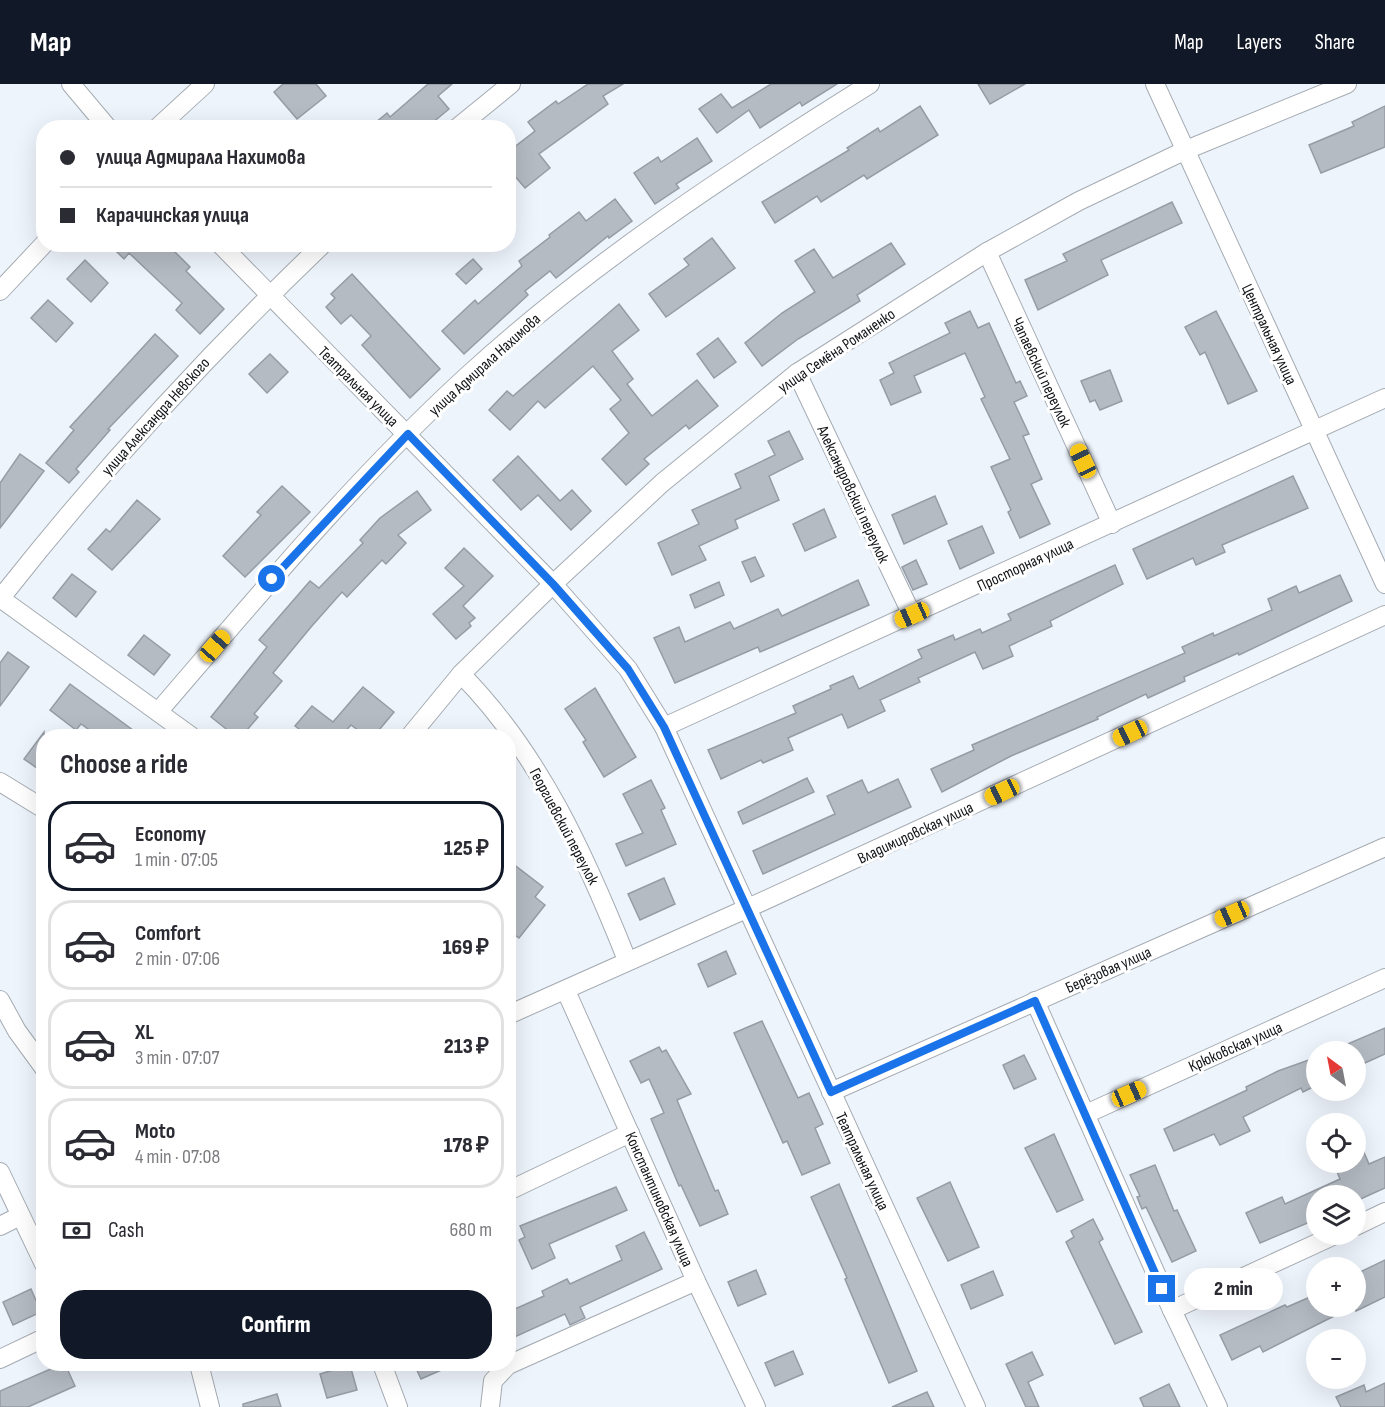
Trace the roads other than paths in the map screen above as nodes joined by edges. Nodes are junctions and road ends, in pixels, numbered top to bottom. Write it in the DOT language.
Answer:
graph roads {
  1 [pos="71,84"];
  2 [pos="205,84"];
  3 [pos="511,84"];
  4 [pos="870,84"];
  5 [pos="1155,84"];
  6 [pos="1347,84"];
  7 [pos="101,120"];
  8 [pos="166,120"];
  9 [pos="467,120"];
  10 [pos="1186,150"];
  11 [pos="37,252"];
  12 [pos="228,252"];
  13 [pos="315,252"];
  14 [pos="987,252"];
  15 [pos="0,291"];
  16 [pos="269,296"];
  17 [pos="797,373"];
  18 [pos="1385,398"];
  19 [pos="1314,430"];
  20 [pos="408,434"];
  21 [pos="1112,524"];
  22 [pos="553,584"];
  23 [pos="1385,584"];
  24 [pos="0,599"];
  25 [pos="912,615"];
  26 [pos="1385,615"];
  27 [pos="461,674"];
  28 [pos="158,712"];
  29 [pos="664,727"];
  30 [pos="181,729"];
  31 [pos="416,729"];
  32 [pos="508,729"];
  33 [pos="516,739"];
  34 [pos="0,782"];
  35 [pos="36,804"];
  36 [pos="1385,847"];
  37 [pos="746,909"];
  38 [pos="627,960"];
  39 [pos="1385,978"];
  40 [pos="566,991"];
  41 [pos="0,1000"];
  42 [pos="1035,1001"];
  43 [pos="516,1012"];
  44 [pos="8,1034"];
  45 [pos="36,1060"];
  46 [pos="831,1092"];
  47 [pos="1086,1114"];
  48 [pos="630,1133"];
  49 [pos="0,1172"];
  50 [pos="516,1187"];
  51 [pos="1385,1212"];
  52 [pos="20,1216"];
  53 [pos="1366,1221"];
  54 [pos="0,1226"];
  55 [pos="1312,1245"];
  56 [pos="36,1248"];
  57 [pos="696,1281"];
  58 [pos="1172,1310"];
  59 [pos="36,1342"];
  60 [pos="0,1359"];
  61 [pos="516,1361"];
  62 [pos="201,1371"];
  63 [pos="385,1371"];
  64 [pos="502,1371"];
  65 [pos="210,1407"];
  66 [pos="398,1407"];
  67 [pos="490,1407"];
  68 [pos="756,1407"];
  69 [pos="976,1407"];
  70 [pos="1218,1407"];
  1 -- 7 [label="street"];
  2 -- 8 [label="street"];
  3 -- 9 [label="street"];
  4 -- 20 [label="street, улица Адмирала Нахимова"];
  5 -- 10 [label="street, Центральная улица"];
  6 -- 10 [label="street, улица Семёна Романенко"];
  10 -- 14 [label="street, улица Семёна Романенко"];
  10 -- 19 [label="street, Центральная улица"];
  11 -- 15 [label="street"];
  12 -- 16 [label="street, Театральная улица"];
  13 -- 16 [label="street, улица Александра Невского"];
  14 -- 17 [label="street, улица Семёна Романенко"];
  14 -- 21 [label="street, Чапаевский переулок"];
  16 -- 20 [label="street, Театральная улица"];
  16 -- 24 [label="street, улица Александра Невского"];
  17 -- 22 [label="street, улица Семёна Романенко"];
  17 -- 25 [label="street, Александровский переулок"];
  18 -- 19 [label="street, Просторная улица"];
  19 -- 21 [label="street, Просторная улица"];
  19 -- 23 [label="street, Центральная улица"];
  20 -- 22 [label="street, Театральная улица"];
  20 -- 28 [label="street, улица Адмирала Нахимова"];
  21 -- 25 [label="street, Просторная улица"];
  22 -- 27 [label="street, улица Семёна Романенко"];
  22 -- 29 [label="street, Театральная улица"];
  24 -- 28 [label="street"];
  25 -- 29 [label="street, Просторная улица"];
  26 -- 37 [label="street, Владимировская улица"];
  27 -- 31 [label="street, улица Семёна Романенко"];
  27 -- 32 [label="street, Георгиевский переулок"];
  28 -- 30 [label="street"];
  29 -- 37 [label="street, Театральная улица"];
  33 -- 38 [label="street, Георгиевский переулок"];
  34 -- 35 [label="street"];
  36 -- 42 [label="street, Берёзовая улица"];
  37 -- 38 [label="street, Владимировская улица"];
  37 -- 46 [label="street, Театральная улица"];
  38 -- 40 [label="street, Владимировская улица"];
  39 -- 47 [label="street, Крюковская улица"];
  40 -- 43 [label="street, Владимировская улица"];
  40 -- 48 [label="street, Константиновская улица"];
  41 -- 44 [label="street"];
  42 -- 46 [label="street, Берёзовая улица"];
  42 -- 47 [label="street"];
  44 -- 45 [label="street"];
  46 -- 69 [label="street, Театральная улица"];
  47 -- 58 [label="street"];
  48 -- 50 [label="street"];
  48 -- 57 [label="street, Константиновская улица"];
  49 -- 52 [label="street"];
  51 -- 53 [label="street"];
  52 -- 54 [label="street"];
  52 -- 56 [label="street"];
  55 -- 58 [label="street"];
  57 -- 61 [label="street"];
  57 -- 68 [label="street, Константиновская улица"];
  58 -- 70 [label="street"];
  59 -- 60 [label="street"];
  62 -- 65 [label="street"];
  63 -- 66 [label="street"];
  64 -- 67 [label="street"];
}
